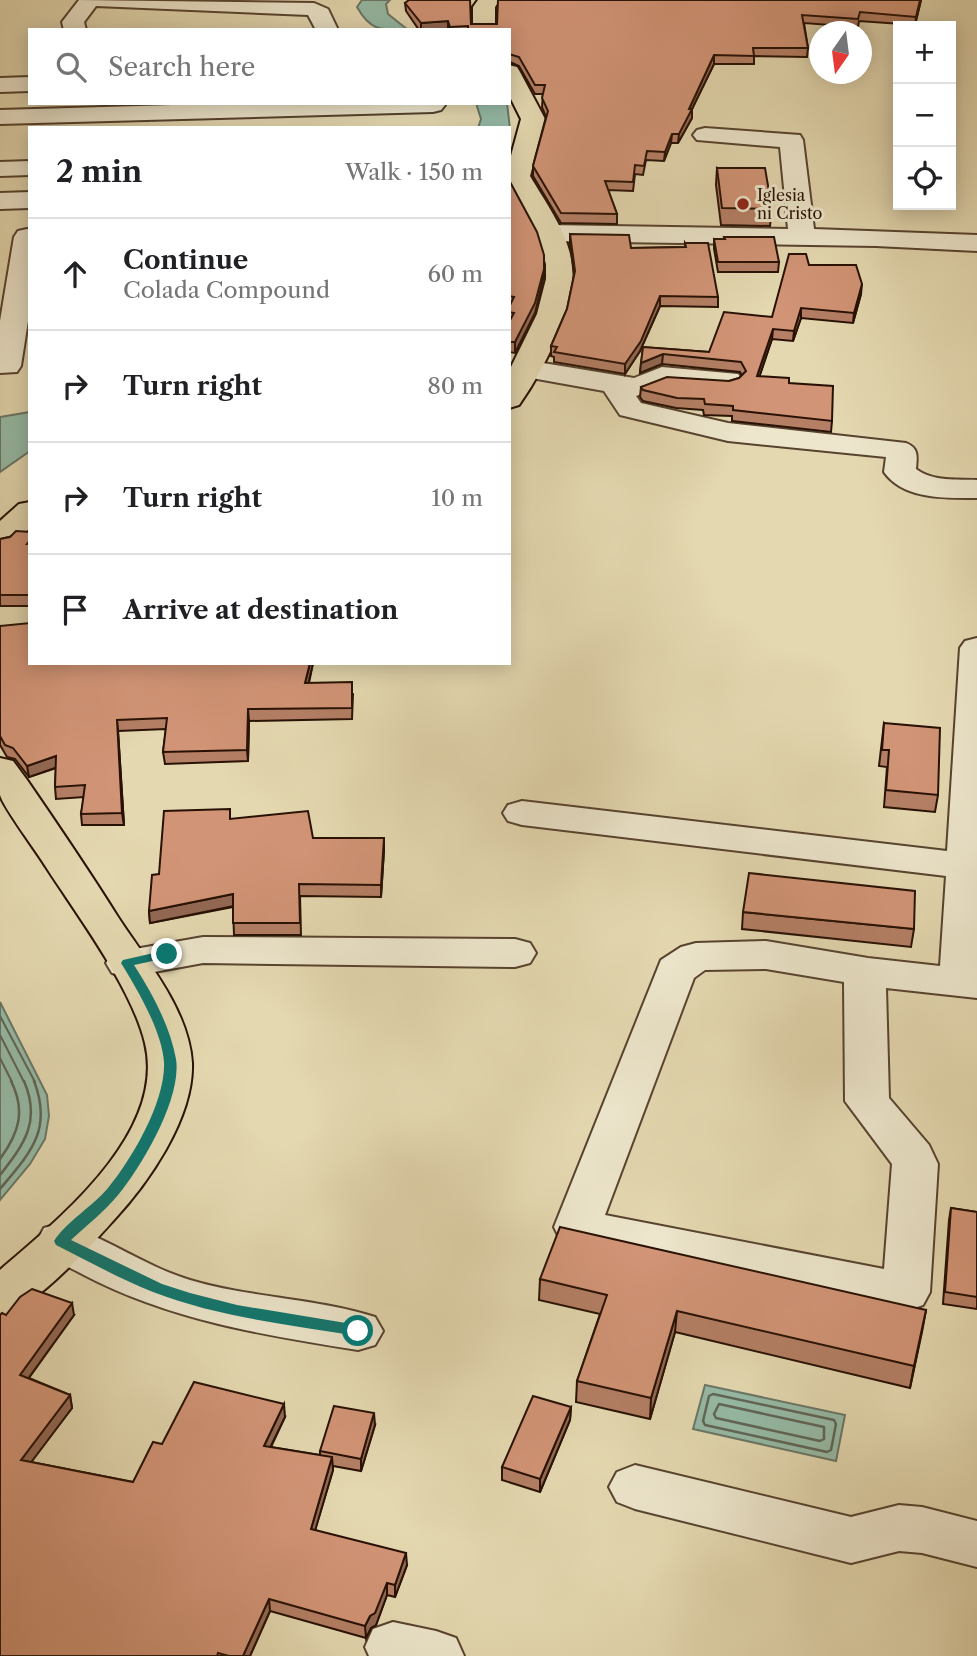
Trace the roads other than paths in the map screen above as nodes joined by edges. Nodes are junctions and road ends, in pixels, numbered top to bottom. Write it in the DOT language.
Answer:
graph roads {
  1 [pos="92,0"];
  2 [pos="489,0"];
  3 [pos="250,7"];
  4 [pos="74,28"];
  5 [pos="243,28"];
  6 [pos="326,28"];
  7 [pos="484,28"];
  8 [pos="511,76"];
  9 [pos="28,84"];
  10 [pos="0,85"];
  11 [pos="433,105"];
  12 [pos="0,117"];
  13 [pos="359,117"];
  14 [pos="282,118"];
  15 [pos="206,120"];
  16 [pos="129,121"];
  17 [pos="45,122"];
  18 [pos="705,135"];
  19 [pos="28,167"];
  20 [pos="0,169"];
  21 [pos="28,200"];
  22 [pos="0,201"];
  23 [pos="548,233"];
  24 [pos="19,237"];
  25 [pos="802,237"];
  26 [pos="977,243"];
  27 [pos="12,366"];
  28 [pos="525,369"];
  29 [pos="728,380"];
  30 [pos="616,384"];
  31 [pos="511,395"];
  32 [pos="977,489"];
  33 [pos="28,514"];
  34 [pos="0,538"];
  35 [pos="977,648"];
  36 [pos="0,769"];
  37 [pos="522,813"];
  38 [pos="971,866"];
  39 [pos="515,953"];
  40 [pos="127,963"];
  41 [pos="868,972"];
  42 [pos="968,983"];
  43 [pos="61,1241"];
  44 [pos="0,1299"];
  45 [pos="358,1331"];
  46 [pos="635,1487"];
  47 [pos="977,1544"];
  1 -- 3 [label="street"];
  1 -- 4 [label="street"];
  2 -- 7 [label="main road"];
  3 -- 5 [label="street"];
  3 -- 6 [label="street"];
  8 -- 23 [label="main road"];
  9 -- 10 [label="street"];
  11 -- 13 [label="street"];
  12 -- 17 [label="street"];
  13 -- 14 [label="street"];
  14 -- 15 [label="street"];
  15 -- 16 [label="street"];
  16 -- 17 [label="street"];
  18 -- 25 [label="street"];
  19 -- 20 [label="street"];
  21 -- 22 [label="street"];
  23 -- 25 [label="street"];
  23 -- 28 [label="main road"];
  24 -- 27 [label="street"];
  25 -- 26 [label="street"];
  28 -- 30 [label="street"];
  28 -- 31 [label="main road"];
  29 -- 30 [label="street"];
  30 -- 32 [label="street"];
  33 -- 34 [label="main road"];
  35 -- 38 [label="street"];
  36 -- 40 [label="main road"];
  37 -- 38 [label="street"];
  38 -- 42 [label="street"];
  39 -- 40 [label="street"];
  40 -- 43 [label="main road"];
  41 -- 41 [label="street"];
  41 -- 42 [label="street"];
  43 -- 44 [label="main road"];
  43 -- 45 [label="street"];
  46 -- 47 [label="street"];
}
